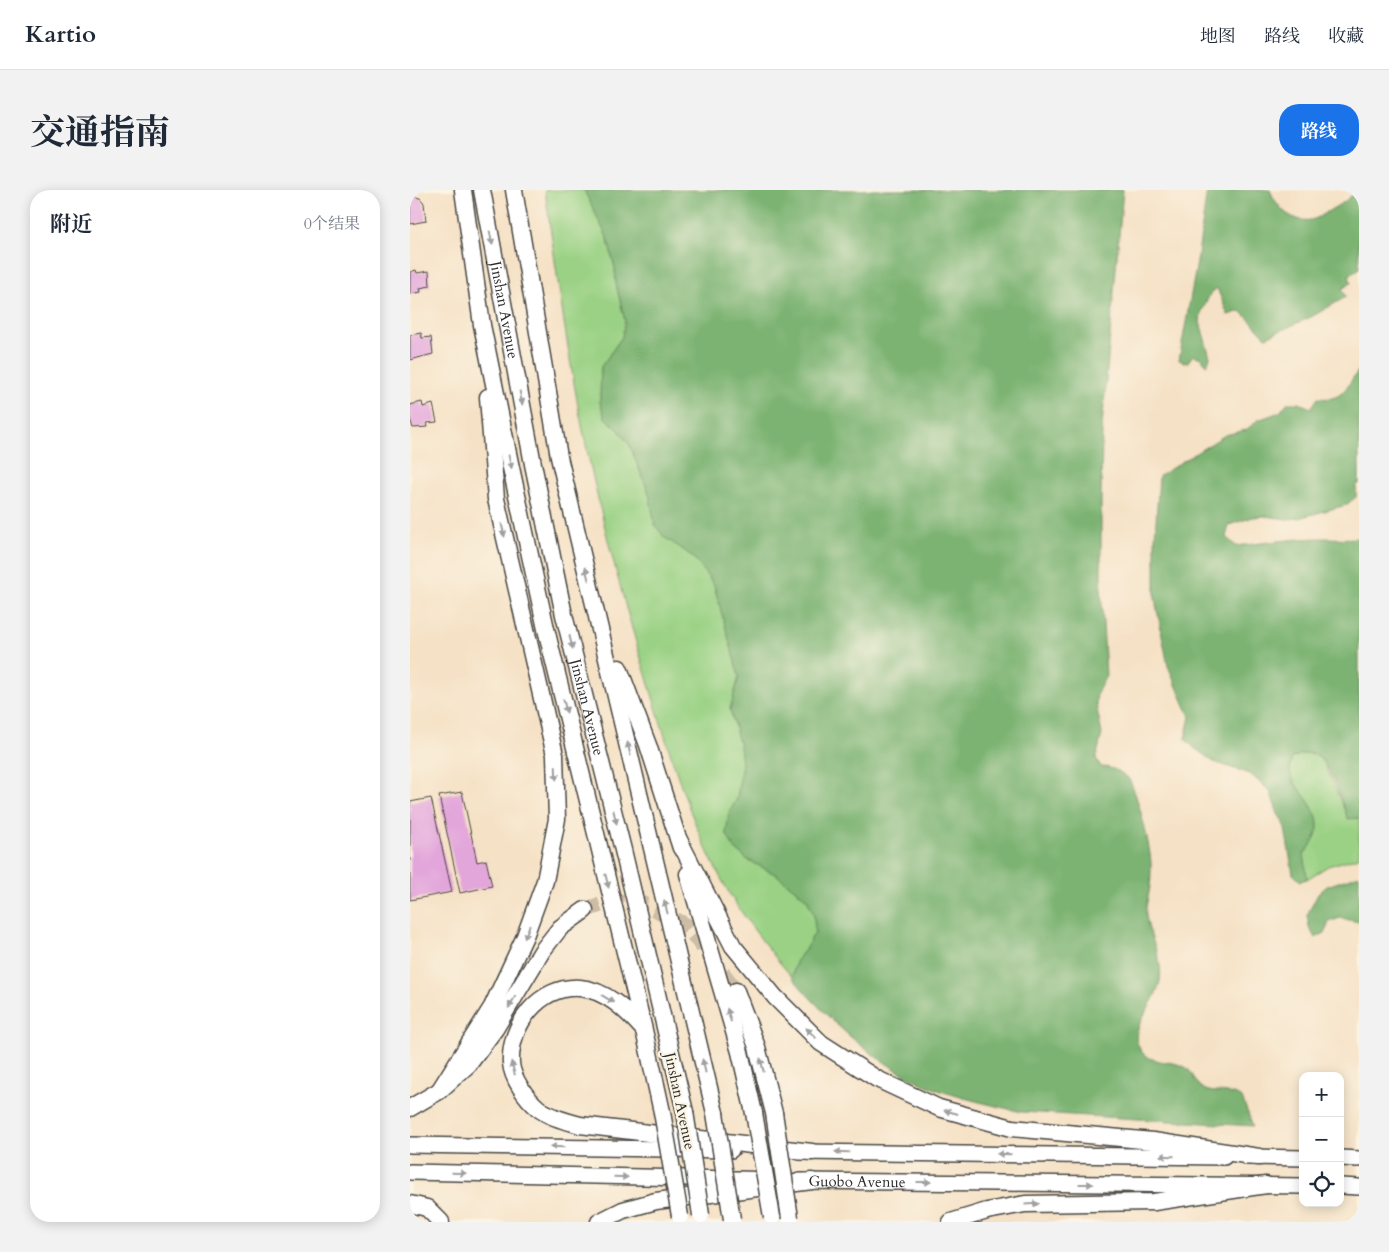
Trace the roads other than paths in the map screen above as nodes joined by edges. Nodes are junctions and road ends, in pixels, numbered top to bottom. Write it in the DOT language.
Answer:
graph roads {
  1 [pos="463,190"];
  2 [pos="482,190"];
  3 [pos="514,190"];
  4 [pos="482,325"];
  5 [pos="595,607"];
  6 [pos="678,838"];
  7 [pos="585,910"];
  8 [pos="736,991"];
  9 [pos="644,1030"];
  10 [pos="439,1090"];
  11 [pos="410,1108"];
  12 [pos="410,1145"];
  13 [pos="812,1152"];
  14 [pos="1258,1158"];
  15 [pos="1299,1158"];
  16 [pos="1344,1158"];
  17 [pos="1359,1159"];
  18 [pos="410,1172"];
  19 [pos="812,1181"];
  20 [pos="1266,1185"];
  21 [pos="1299,1186"];
  22 [pos="1344,1186"];
  23 [pos="1359,1186"];
  24 [pos="410,1204"];
  25 [pos="427,1208"];
  26 [pos="702,1218"];
  27 [pos="680,1219"];
  28 [pos="772,1219"];
  29 [pos="732,1220"];
  30 [pos="790,1220"];
  31 [pos="441,1222"];
  32 [pos="452,1222"];
  33 [pos="599,1222"];
  34 [pos="951,1222"];
  1 -- 4 [label="highway"];
  2 -- 26 [label="highway, Jinshan Avenue, one-way, bridge"];
  5 -- 3 [label="highway, Jinshan Avenue, one-way"];
  4 -- 9 [label="highway, one-way"];
  4 -- 10 [label="highway, one-way"];
  5 -- 6 [label="highway"];
  29 -- 5 [label="highway, Jinshan Avenue, one-way, bridge"];
  14 -- 6 [label="highway, one-way"];
  28 -- 6 [label="highway, one-way, bridge"];
  7 -- 10 [label="highway, one-way"];
  30 -- 8 [label="highway, one-way, bridge"];
  13 -- 9 [label="highway, one-way"];
  9 -- 27 [label="highway, bridge"];
  10 -- 11 [label="highway"];
  13 -- 12 [label="main road, Guobo Avenue, one-way"];
  14 -- 13 [label="main road, Guobo Avenue, one-way"];
  14 -- 15 [label="main road, Guobo Avenue"];
  16 -- 17 [label="main road"];
  18 -- 19 [label="main road, Guobo Avenue, one-way"];
  19 -- 20 [label="main road, Guobo Avenue, one-way"];
  19 -- 33 [label="highway"];
  20 -- 21 [label="main road, Guobo Avenue"];
  34 -- 20 [label="highway, one-way"];
  22 -- 23 [label="main road"];
  24 -- 25 [label="highway"];
  25 -- 31 [label="highway"];
  25 -- 32 [label="highway"];
}
